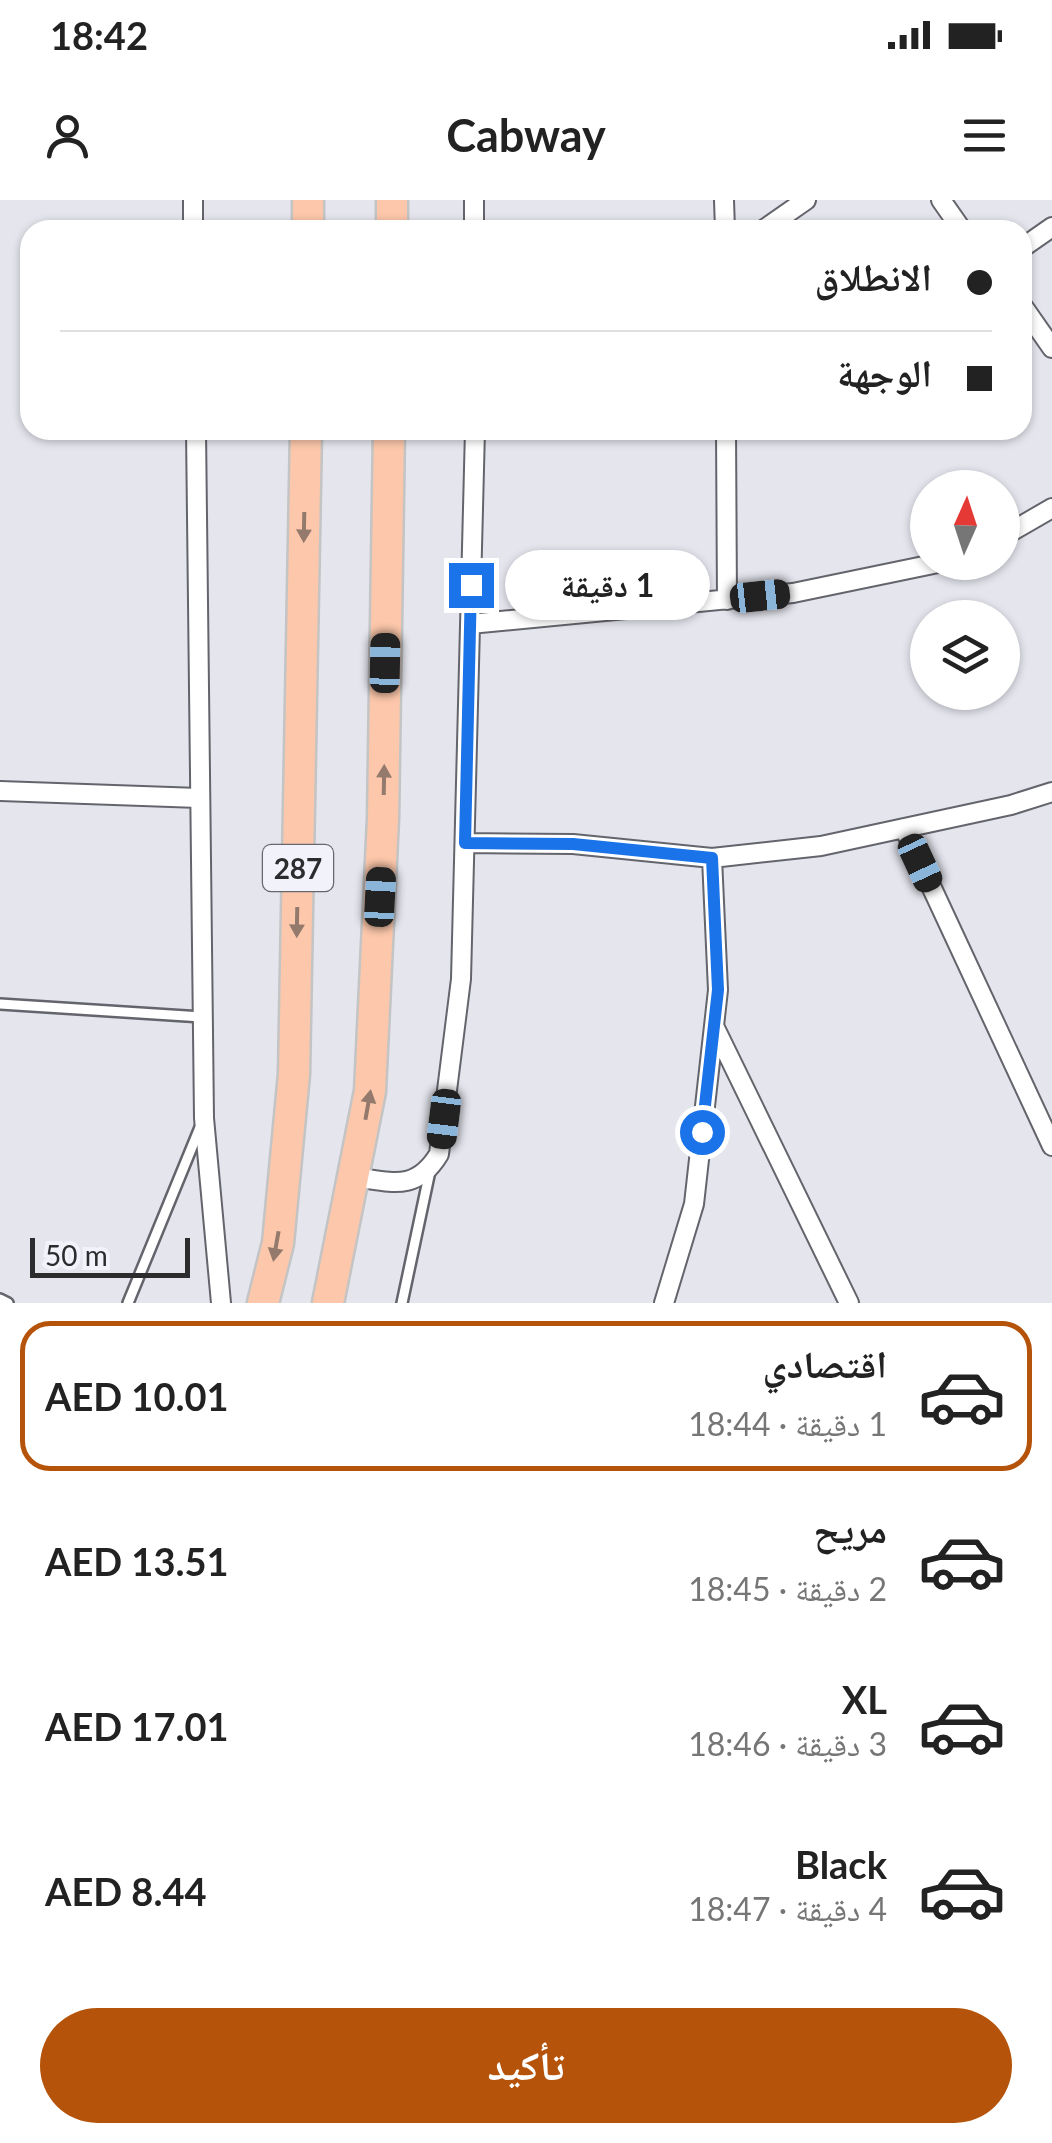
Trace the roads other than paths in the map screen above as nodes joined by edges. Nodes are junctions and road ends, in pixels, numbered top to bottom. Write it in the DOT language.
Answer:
graph roads {
  1 [pos="806,200"];
  2 [pos="777,220"];
  3 [pos="1032,319"];
  4 [pos="1052,348"];
  5 [pos="196,440"];
  6 [pos="306,440"];
  7 [pos="389,440"];
  8 [pos="475,440"];
  9 [pos="726,440"];
  10 [pos="1052,508"];
  11 [pos="1020,527"];
  12 [pos="910,569"];
  13 [pos="728,600"];
  14 [pos="470,624"];
  15 [pos="0,791"];
  16 [pos="1052,792"];
  17 [pos="199,798"];
  18 [pos="904,828"];
  19 [pos="465,843"];
  20 [pos="712,858"];
  21 [pos="0,1004"];
  22 [pos="202,1017"];
  23 [pos="714,1026"];
  24 [pos="204,1118"];
  25 [pos="1052,1146"];
  26 [pos="430,1168"];
  27 [pos="354,1177"];
  28 [pos="0,1299"];
  29 [pos="8,1303"];
  30 [pos="128,1303"];
  31 [pos="221,1303"];
  32 [pos="263,1303"];
  33 [pos="328,1303"];
  34 [pos="402,1303"];
  35 [pos="664,1303"];
  36 [pos="849,1303"];
  1 -- 2 [label="street"];
  3 -- 4 [label="street"];
  5 -- 17 [label="street"];
  6 -- 32 [label="highway, 287, one-way"];
  27 -- 7 [label="highway, one-way"];
  8 -- 14 [label="street"];
  9 -- 13 [label="street"];
  10 -- 11 [label="street"];
  12 -- 13 [label="street"];
  13 -- 14 [label="street"];
  14 -- 19 [label="street"];
  15 -- 17 [label="street"];
  16 -- 18 [label="street"];
  17 -- 22 [label="street"];
  18 -- 20 [label="street"];
  18 -- 25 [label="street"];
  19 -- 20 [label="street"];
  19 -- 26 [label="street"];
  20 -- 23 [label="street"];
  21 -- 22 [label="lane"];
  22 -- 24 [label="street"];
  23 -- 35 [label="street"];
  23 -- 36 [label="street"];
  24 -- 30 [label="lane"];
  24 -- 31 [label="street"];
  26 -- 27 [label="street"];
  26 -- 34 [label="lane"];
  27 -- 33 [label="highway"];
  28 -- 29 [label="lane"];
}
